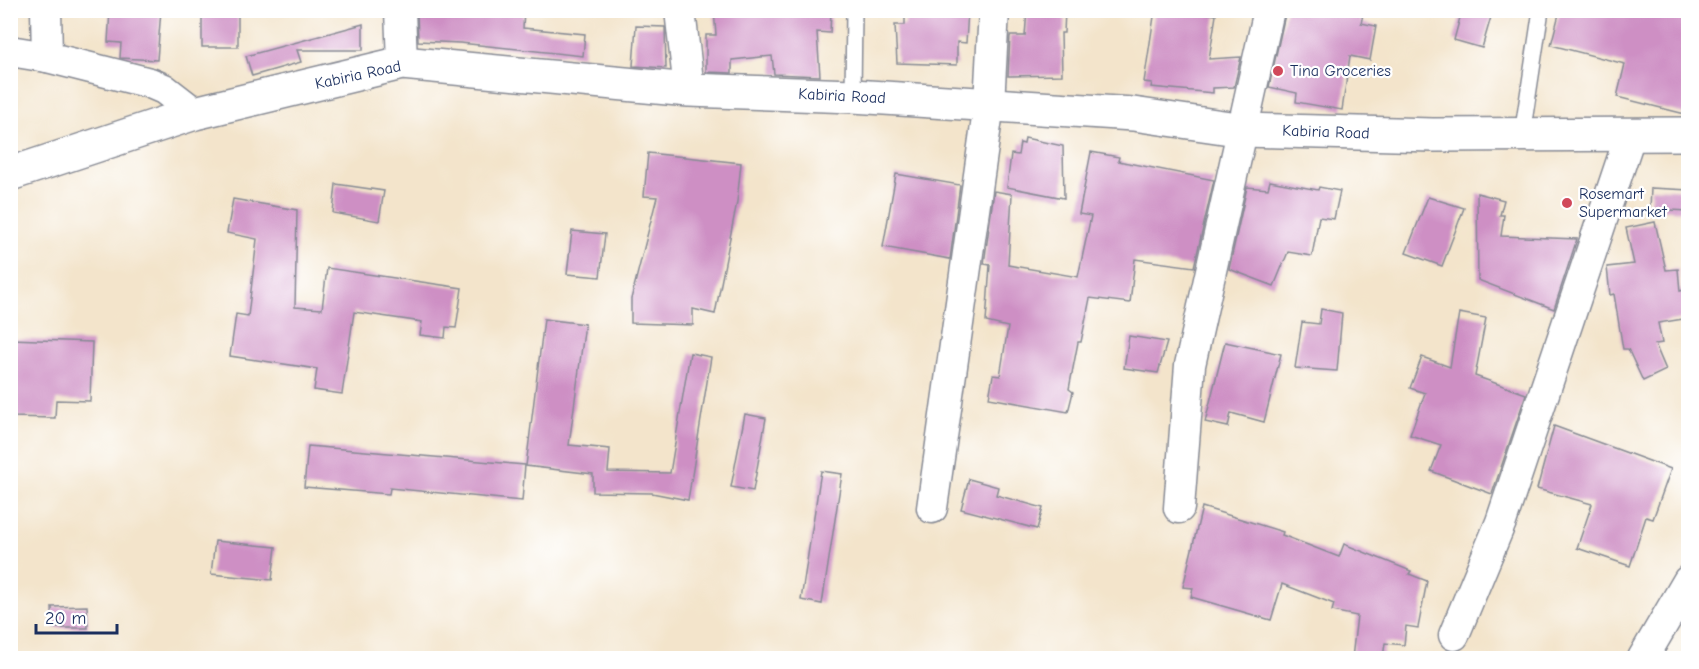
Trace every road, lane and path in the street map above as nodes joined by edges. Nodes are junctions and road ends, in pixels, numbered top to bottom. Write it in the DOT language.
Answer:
graph roads {
  1 [pos="46,10"];
  2 [pos="400,10"];
  3 [pos="680,10"];
  4 [pos="854,10"];
  5 [pos="994,10"];
  6 [pos="1269,10"];
  7 [pos="1541,10"];
  8 [pos="10,51"];
  9 [pos="47,57"];
  10 [pos="402,63"];
  11 [pos="689,90"];
  12 [pos="853,96"];
  13 [pos="989,105"];
  14 [pos="195,113"];
  15 [pos="1244,130"];
  16 [pos="1689,134"];
  17 [pos="1522,135"];
  18 [pos="1630,135"];
  19 [pos="10,174"];
  20 [pos="932,508"];
  21 [pos="1179,508"];
  22 [pos="1689,581"];
  23 [pos="1454,635"];
  24 [pos="1643,658"];
  1 -- 9 [label="street"];
  2 -- 10 [label="street"];
  3 -- 11 [label="street"];
  4 -- 12 [label="lane"];
  5 -- 13 [label="street"];
  6 -- 15 [label="street"];
  7 -- 17 [label="lane"];
  8 -- 9 [label="street"];
  9 -- 14 [label="street"];
  10 -- 11 [label="main road, Kabiria Road"];
  10 -- 14 [label="main road, Kabiria Road"];
  11 -- 12 [label="main road, Kabiria Road"];
  12 -- 13 [label="main road, Kabiria Road"];
  13 -- 15 [label="main road, Kabiria Road"];
  13 -- 20 [label="street"];
  14 -- 19 [label="main road, Kabiria Road"];
  15 -- 17 [label="main road, Kabiria Road"];
  15 -- 21 [label="street"];
  16 -- 18 [label="main road, Kabiria Road"];
  17 -- 18 [label="main road, Kabiria Road"];
  18 -- 23 [label="street"];
  22 -- 24 [label="street"];
}
